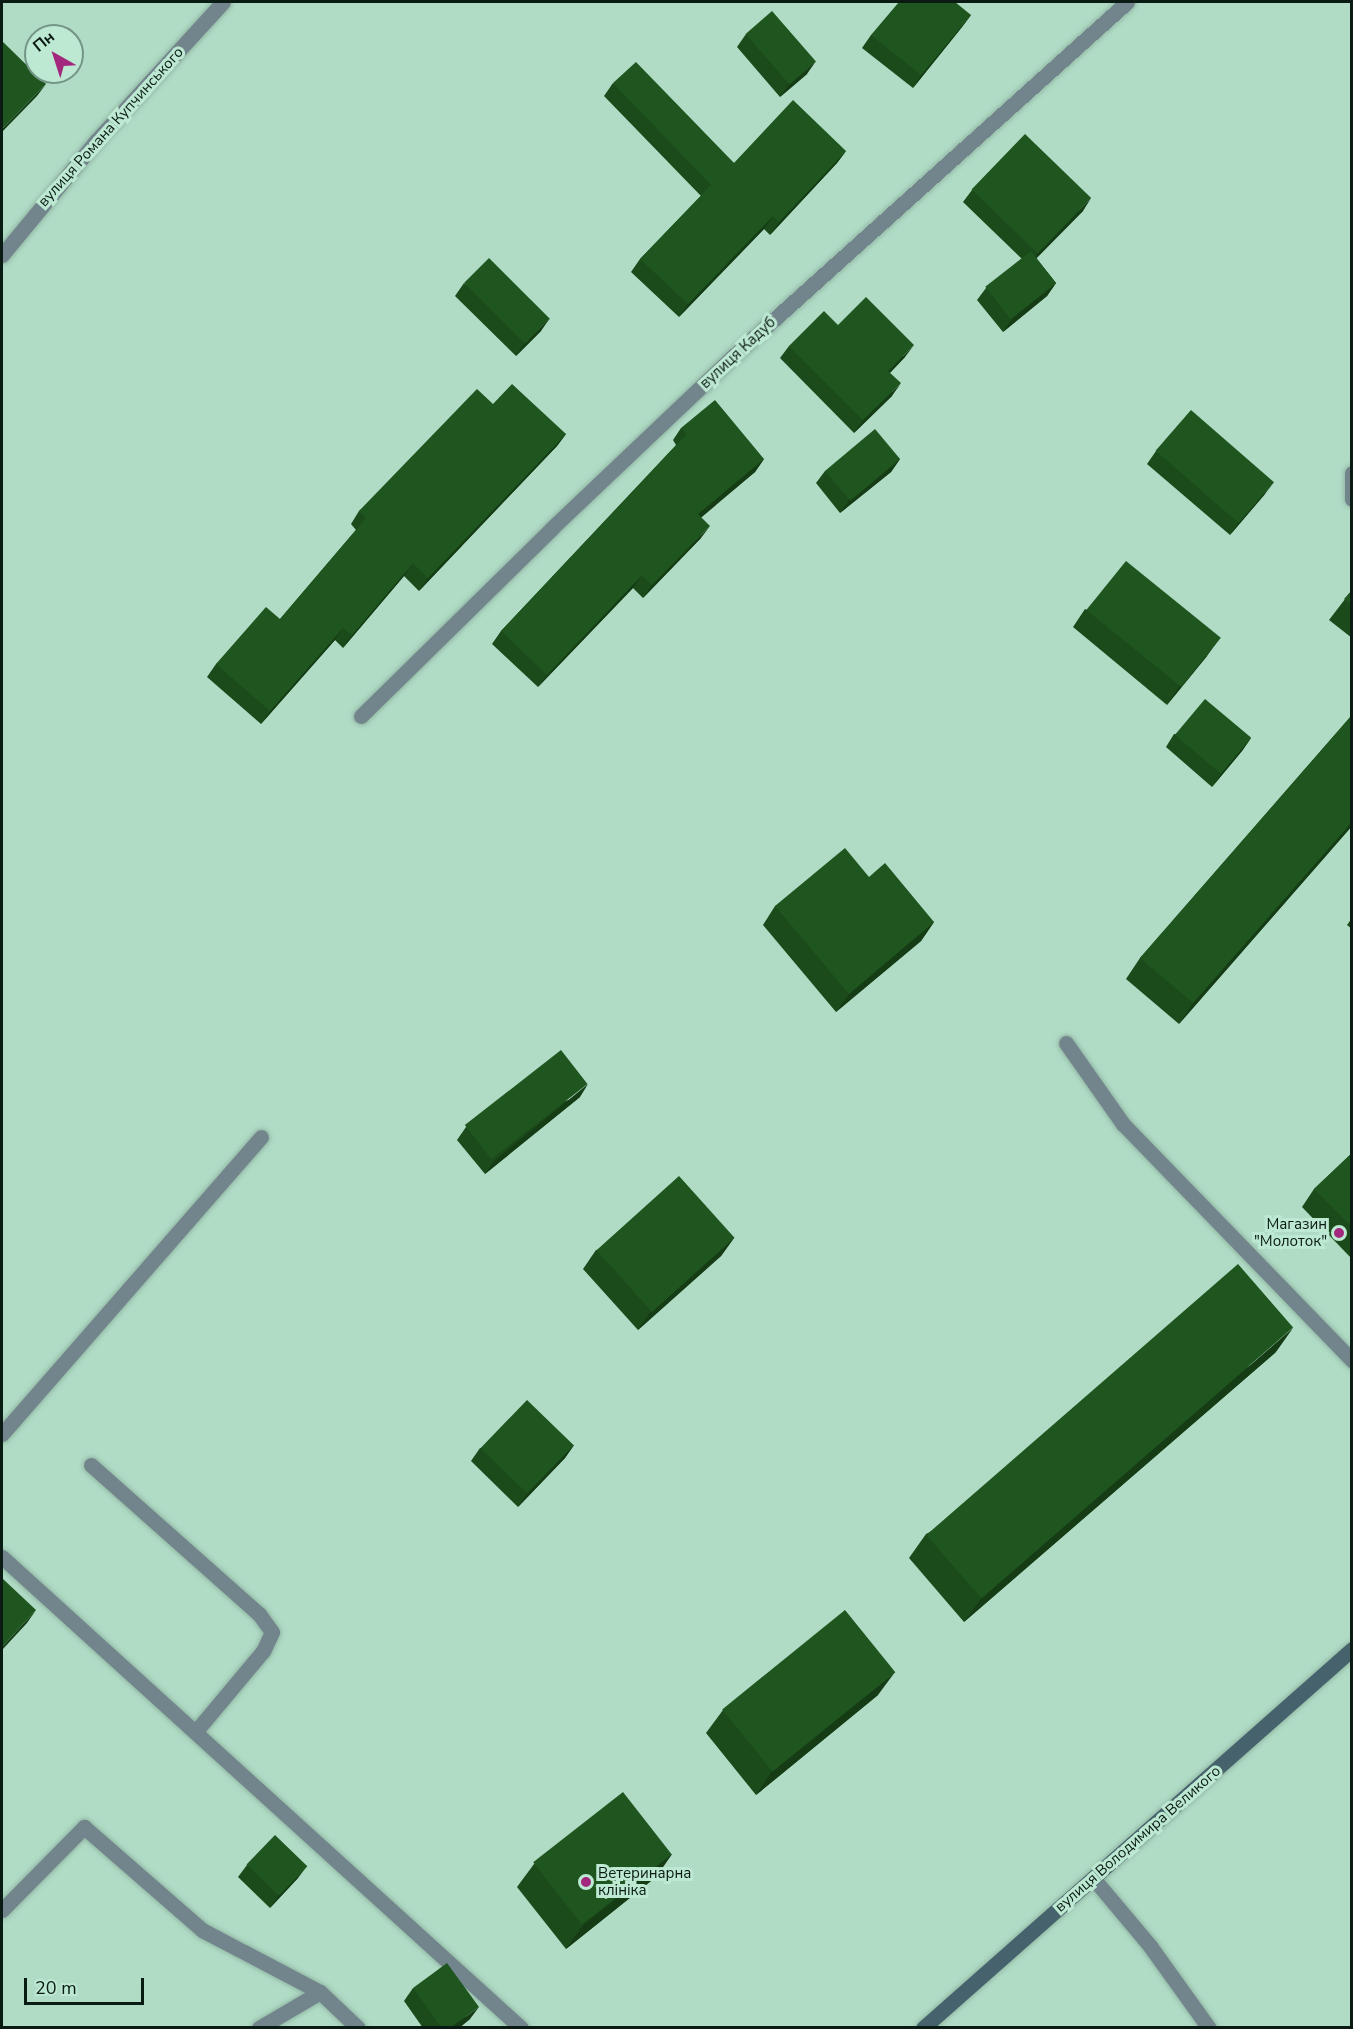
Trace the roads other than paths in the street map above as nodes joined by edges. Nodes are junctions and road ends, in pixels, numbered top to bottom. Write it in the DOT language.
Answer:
graph roads {
  1 [pos="223,2"];
  2 [pos="1127,2"];
  3 [pos="2,255"];
  4 [pos="1352,473"];
  5 [pos="1352,499"];
  6 [pos="362,716"];
  7 [pos="1066,1043"];
  8 [pos="261,1137"];
  9 [pos="1352,1360"];
  10 [pos="2,1434"];
  11 [pos="91,1465"];
  12 [pos="2,1557"];
  13 [pos="1352,1649"];
  14 [pos="197,1730"];
  15 [pos="1094,1878"];
  16 [pos="2,1910"];
  17 [pos="320,1992"];
  18 [pos="259,2028"];
  19 [pos="358,2028"];
  20 [pos="521,2028"];
  21 [pos="923,2028"];
  22 [pos="1209,2028"];
  1 -- 3 [label="street, вулиця Романа Купчинського"];
  2 -- 6 [label="street, вулиця Кадуб"];
  4 -- 5 [label="street"];
  7 -- 9 [label="street"];
  8 -- 10 [label="street"];
  11 -- 14 [label="street"];
  12 -- 14 [label="street"];
  13 -- 15 [label="main road, вулиця Володимира Великого"];
  14 -- 20 [label="street"];
  15 -- 21 [label="main road, вулиця Володимира Великого"];
  15 -- 22 [label="street"];
  16 -- 17 [label="street"];
  17 -- 18 [label="street"];
  17 -- 19 [label="street"];
}
